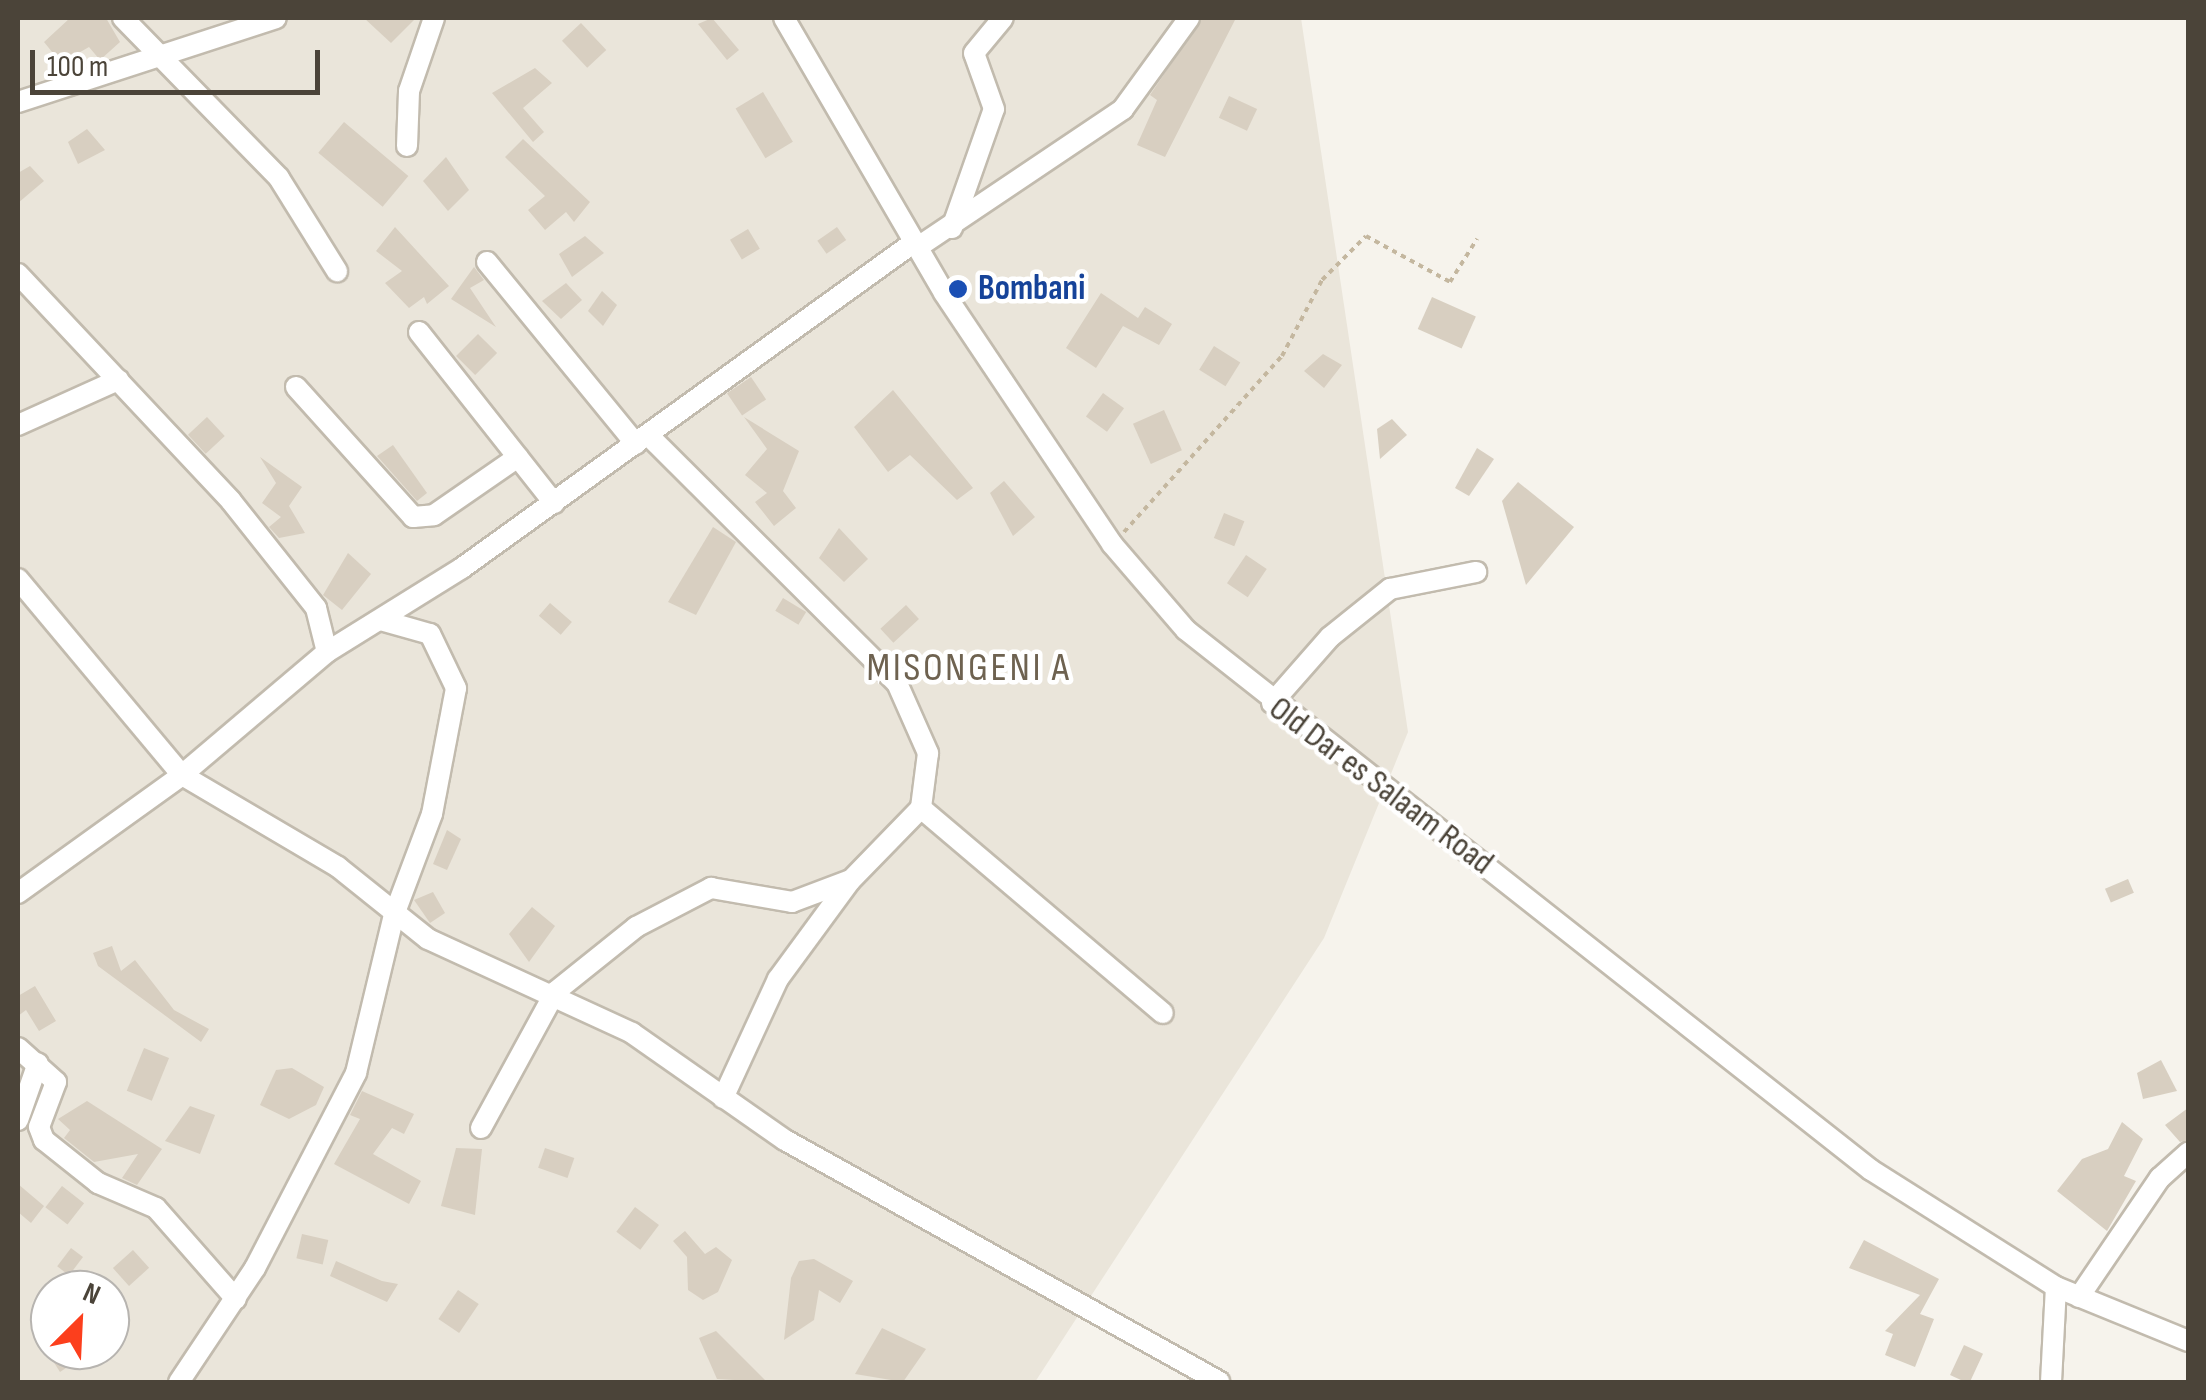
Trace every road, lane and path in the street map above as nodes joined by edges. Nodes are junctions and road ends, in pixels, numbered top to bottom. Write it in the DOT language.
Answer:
graph roads {
  1 [pos="123,18"];
  2 [pos="276,18"];
  3 [pos="434,18"];
  4 [pos="784,18"];
  5 [pos="1003,18"];
  6 [pos="1190,18"];
  7 [pos="160,60"];
  8 [pos="18,102"];
  9 [pos="408,146"];
  10 [pos="952,228"];
  11 [pos="1476,239"];
  12 [pos="916,245"];
  13 [pos="487,262"];
  14 [pos="337,271"];
  15 [pos="18,274"];
  16 [pos="419,332"];
  17 [pos="118,380"];
  18 [pos="296,387"];
  19 [pos="18,425"];
  20 [pos="642,440"];
  21 [pos="518,456"];
  22 [pos="554,503"];
  23 [pos="1112,544"];
  24 [pos="1476,572"];
  25 [pos="18,578"];
  26 [pos="381,620"];
  27 [pos="326,652"];
  28 [pos="1272,703"];
  29 [pos="182,775"];
  30 [pos="921,808"];
  31 [pos="850,881"];
  32 [pos="18,893"];
  33 [pos="394,915"];
  34 [pos="555,992"];
  35 [pos="1163,1013"];
  36 [pos="18,1048"];
  37 [pos="38,1062"];
  38 [pos="723,1098"];
  39 [pos="18,1124"];
  40 [pos="480,1128"];
  41 [pos="44,1140"];
  42 [pos="2188,1153"];
  43 [pos="2056,1287"];
  44 [pos="2080,1297"];
  45 [pos="236,1299"];
  46 [pos="2188,1341"];
  47 [pos="179,1382"];
  48 [pos="1219,1382"];
  49 [pos="2051,1382"];
  1 -- 7 [label="street"];
  2 -- 7 [label="street"];
  3 -- 9 [label="street"];
  4 -- 12 [label="street, Old Dar es Salaam Road"];
  5 -- 10 [label="street"];
  6 -- 10 [label="street"];
  7 -- 8 [label="street"];
  7 -- 14 [label="street"];
  10 -- 12 [label="street"];
  11 -- 23 [label="path"];
  12 -- 20 [label="street"];
  12 -- 23 [label="street, Old Dar es Salaam Road"];
  13 -- 20 [label="street"];
  15 -- 17 [label="street"];
  16 -- 21 [label="street"];
  17 -- 19 [label="street"];
  17 -- 27 [label="street"];
  18 -- 21 [label="street"];
  20 -- 22 [label="street"];
  20 -- 30 [label="street"];
  21 -- 22 [label="street"];
  22 -- 26 [label="street"];
  23 -- 28 [label="street, Old Dar es Salaam Road"];
  24 -- 28 [label="street"];
  25 -- 29 [label="street"];
  26 -- 27 [label="street"];
  26 -- 33 [label="street"];
  27 -- 29 [label="street"];
  28 -- 43 [label="street, Old Dar es Salaam Road"];
  29 -- 32 [label="street"];
  29 -- 33 [label="street"];
  30 -- 31 [label="street"];
  30 -- 35 [label="street"];
  31 -- 34 [label="street"];
  31 -- 38 [label="street"];
  33 -- 34 [label="street"];
  33 -- 45 [label="street"];
  34 -- 38 [label="street"];
  34 -- 40 [label="street"];
  36 -- 37 [label="street"];
  37 -- 39 [label="street"];
  37 -- 41 [label="street"];
  38 -- 48 [label="street"];
  39 -- 41 [label="street"];
  41 -- 45 [label="street"];
  42 -- 44 [label="street"];
  43 -- 44 [label="street, Old Dar es Salaam Road"];
  43 -- 49 [label="street"];
  44 -- 46 [label="street, Old Dar es Salaam Road"];
  45 -- 47 [label="street"];
}
